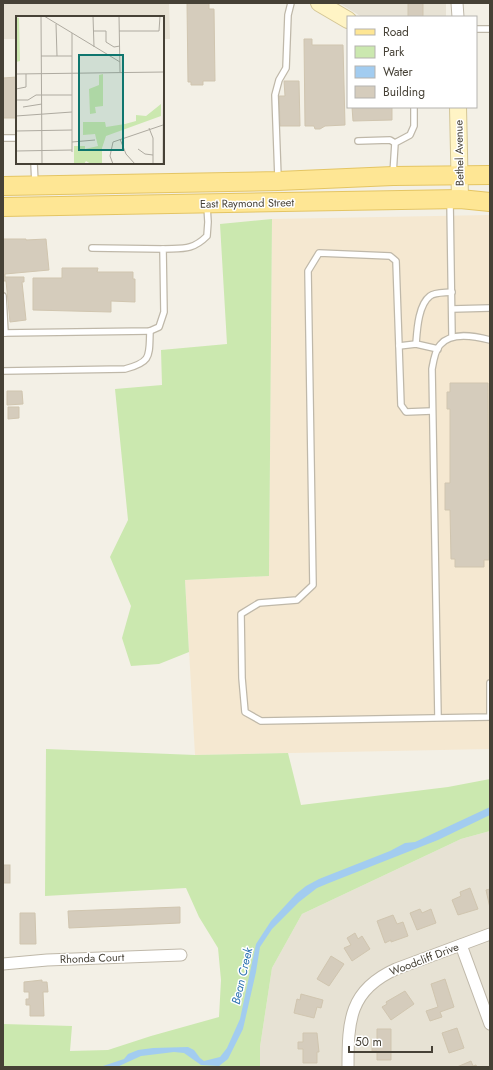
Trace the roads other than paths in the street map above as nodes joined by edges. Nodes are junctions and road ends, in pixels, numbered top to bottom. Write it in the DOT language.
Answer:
graph roads {
  1 [pos="291,3"];
  2 [pos="319,3"];
  3 [pos="457,3"];
  4 [pos="458,16"];
  5 [pos="347,19"];
  6 [pos="477,29"];
  7 [pos="490,29"];
  8 [pos="414,108"];
  9 [pos="458,108"];
  10 [pos="3,138"];
  11 [pos="16,138"];
  12 [pos="358,141"];
  13 [pos="395,143"];
  14 [pos="34,164"];
  15 [pos="490,175"];
  16 [pos="393,176"];
  17 [pos="459,176"];
  18 [pos="278,181"];
  19 [pos="35,185"];
  20 [pos="3,186"];
  21 [pos="455,199"];
  22 [pos="490,202"];
  23 [pos="207,203"];
  24 [pos="3,207"];
  25 [pos="92,248"];
  26 [pos="163,249"];
  27 [pos="452,292"];
  28 [pos="3,296"];
  29 [pos="490,308"];
  30 [pos="452,309"];
  31 [pos="150,331"];
  32 [pos="4,333"];
  33 [pos="452,336"];
  34 [pos="490,340"];
  35 [pos="416,344"];
  36 [pos="399,346"];
  37 [pos="438,349"];
  38 [pos="3,371"];
  39 [pos="432,411"];
  40 [pos="490,683"];
  41 [pos="438,717"];
  42 [pos="490,934"];
  43 [pos="461,945"];
  44 [pos="181,955"];
  45 [pos="3,964"];
  46 [pos="490,1024"];
  47 [pos="348,1067"];
  1 -- 18 [label="lane"];
  2 -- 5 [label="street"];
  3 -- 4 [label="street"];
  6 -- 7 [label="lane"];
  8 -- 13 [label="lane"];
  9 -- 17 [label="street, Bethel Avenue"];
  10 -- 11 [label="lane"];
  12 -- 13 [label="lane"];
  13 -- 16 [label="lane"];
  14 -- 19 [label="lane"];
  15 -- 17 [label="main road, East Raymond Street"];
  16 -- 17 [label="main road, East Raymond Street"];
  16 -- 18 [label="main road, East Raymond Street"];
  17 -- 21 [label="street, Bethel Avenue"];
  18 -- 19 [label="main road, East Raymond Street"];
  19 -- 20 [label="main road, East Raymond Street"];
  21 -- 22 [label="main road, East Raymond Street"];
  21 -- 23 [label="main road, East Raymond Street"];
  21 -- 27 [label="lane"];
  23 -- 24 [label="main road, East Raymond Street"];
  23 -- 26 [label="lane"];
  25 -- 26 [label="lane"];
  26 -- 31 [label="lane"];
  27 -- 30 [label="lane"];
  27 -- 35 [label="lane"];
  28 -- 32 [label="lane"];
  29 -- 30 [label="lane"];
  30 -- 33 [label="lane"];
  31 -- 32 [label="lane"];
  31 -- 38 [label="lane"];
  33 -- 34 [label="lane"];
  33 -- 37 [label="lane"];
  35 -- 36 [label="lane"];
  35 -- 37 [label="lane"];
  36 -- 39 [label="lane"];
  36 -- 41 [label="lane"];
  37 -- 39 [label="lane"];
  39 -- 41 [label="lane"];
  40 -- 41 [label="lane"];
  42 -- 43 [label="street, Woodcliff Drive"];
  43 -- 46 [label="street"];
  43 -- 47 [label="street, Woodcliff Drive"];
  44 -- 45 [label="street, Rhonda Court"];
}
